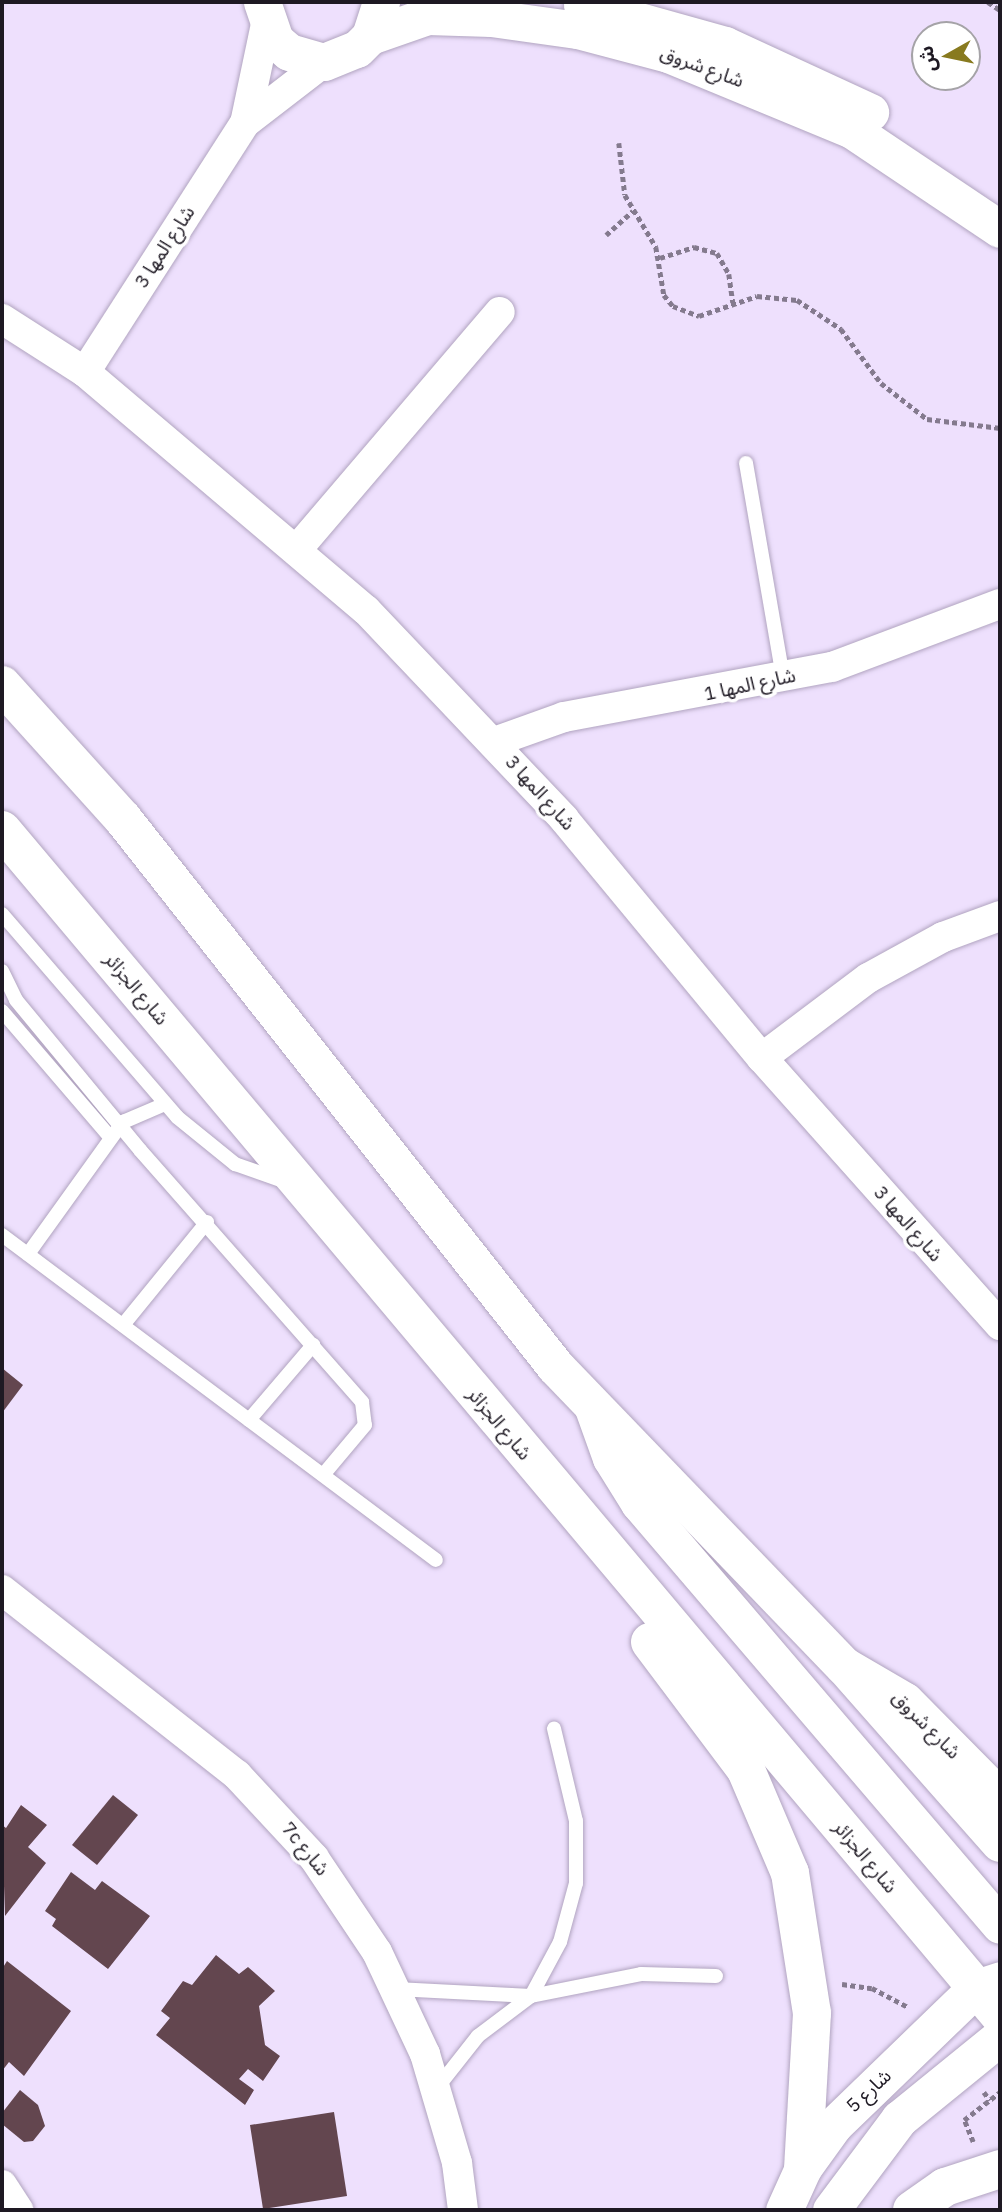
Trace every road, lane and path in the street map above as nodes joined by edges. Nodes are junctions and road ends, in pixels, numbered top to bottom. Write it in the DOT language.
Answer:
graph roads {
  1 [pos="381,2"];
  2 [pos="566,2"];
  3 [pos="988,2"];
  4 [pos="259,9"];
  5 [pos="1000,10"];
  6 [pos="370,36"];
  7 [pos="324,62"];
  8 [pos="245,123"];
  9 [pos="619,143"];
  10 [pos="1000,197"];
  11 [pos="633,211"];
  12 [pos="1000,229"];
  13 [pos="606,235"];
  14 [pos="660,258"];
  15 [pos="733,303"];
  16 [pos="500,312"];
  17 [pos="2,319"];
  18 [pos="85,372"];
  19 [pos="1000,428"];
  20 [pos="746,463"];
  21 [pos="299,547"];
  22 [pos="1000,604"];
  23 [pos="784,680"];
  24 [pos="2,685"];
  25 [pos="494,742"];
  26 [pos="2,830"];
  27 [pos="2,914"];
  28 [pos="1000,916"];
  29 [pos="2,971"];
  30 [pos="2,1011"];
  31 [pos="762,1058"];
  32 [pos="165,1104"];
  33 [pos="123,1122"];
  34 [pos="111,1138"];
  35 [pos="300,1185"];
  36 [pos="208,1222"];
  37 [pos="2,1235"];
  38 [pos="28,1254"];
  39 [pos="123,1325"];
  40 [pos="1000,1325"];
  41 [pos="313,1345"];
  42 [pos="593,1408"];
  43 [pos="250,1420"];
  44 [pos="323,1475"];
  45 [pos="596,1542"];
  46 [pos="436,1560"];
  47 [pos="2,1590"];
  48 [pos="844,1666"];
  49 [pos="554,1729"];
  50 [pos="1000,1797"];
  51 [pos="1000,1843"];
  52 [pos="1000,1925"];
  53 [pos="716,1976"];
  54 [pos="396,1989"];
  55 [pos="992,1995"];
  56 [pos="531,1996"];
  57 [pos="1000,2037"];
  58 [pos="436,2089"];
  59 [pos="1000,2092"];
  60 [pos="803,2168"];
  61 [pos="993,2170"];
  62 [pos="2,2185"];
  63 [pos="18,2210"];
  64 [pos="463,2210"];
  65 [pos="784,2210"];
  66 [pos="831,2210"];
  67 [pos="912,2210"];
  1 -- 6 [label="street"];
  2 -- 10 [label="street, شارع شروق"];
  3 -- 5 [label="path"];
  4 -- 7 [label="street"];
  4 -- 8 [label="street, شارع المها 3"];
  6 -- 7 [label="street, شارع شروق"];
  6 -- 12 [label="street, شارع شروق"];
  7 -- 8 [label="street, شارع المها 3"];
  8 -- 18 [label="street, شارع المها 3"];
  9 -- 11 [label="path"];
  11 -- 13 [label="path"];
  11 -- 14 [label="path"];
  14 -- 15 [label="path"];
  14 -- 15 [label="path"];
  15 -- 19 [label="path"];
  16 -- 21 [label="street"];
  17 -- 18 [label="street, شارع المها 3"];
  18 -- 21 [label="street, شارع المها 3"];
  20 -- 23 [label="lane"];
  21 -- 25 [label="street, شارع المها 3"];
  22 -- 23 [label="street, شارع المها 1"];
  23 -- 25 [label="street, شارع المها 1"];
  24 -- 42 [label="main road"];
  25 -- 31 [label="street, شارع المها 3"];
  26 -- 35 [label="main road, شارع الجزائر"];
  27 -- 32 [label="lane"];
  28 -- 31 [label="street"];
  29 -- 33 [label="lane"];
  30 -- 34 [label="lane"];
  31 -- 40 [label="street, شارع المها 3"];
  32 -- 33 [label="lane"];
  32 -- 35 [label="lane"];
  33 -- 34 [label="lane"];
  33 -- 36 [label="lane"];
  34 -- 38 [label="lane"];
  35 -- 45 [label="main road, شارع الجزائر"];
  36 -- 39 [label="lane"];
  36 -- 41 [label="lane"];
  37 -- 38 [label="lane"];
  38 -- 39 [label="lane"];
  39 -- 43 [label="lane"];
  41 -- 43 [label="lane"];
  41 -- 44 [label="lane"];
  42 -- 48 [label="main road"];
  42 -- 52 [label="street"];
  43 -- 44 [label="lane"];
  44 -- 46 [label="lane"];
  45 -- 55 [label="main road, شارع الجزائر"];
  45 -- 60 [label="main road"];
  47 -- 54 [label="street, 7c شارع"];
  48 -- 50 [label="street, شارع شروق"];
  48 -- 51 [label="main road"];
  49 -- 56 [label="lane"];
  53 -- 56 [label="lane"];
  54 -- 56 [label="lane"];
  54 -- 58 [label="street, 7c شارع"];
  55 -- 60 [label="street, شارع 5"];
  56 -- 58 [label="lane"];
  57 -- 66 [label="street"];
  58 -- 64 [label="street, 7c شارع"];
  59 -- 61 [label="path"];
  60 -- 65 [label="street, شارع 5"];
  61 -- 67 [label="main road"];
  62 -- 63 [label="street"];
}
